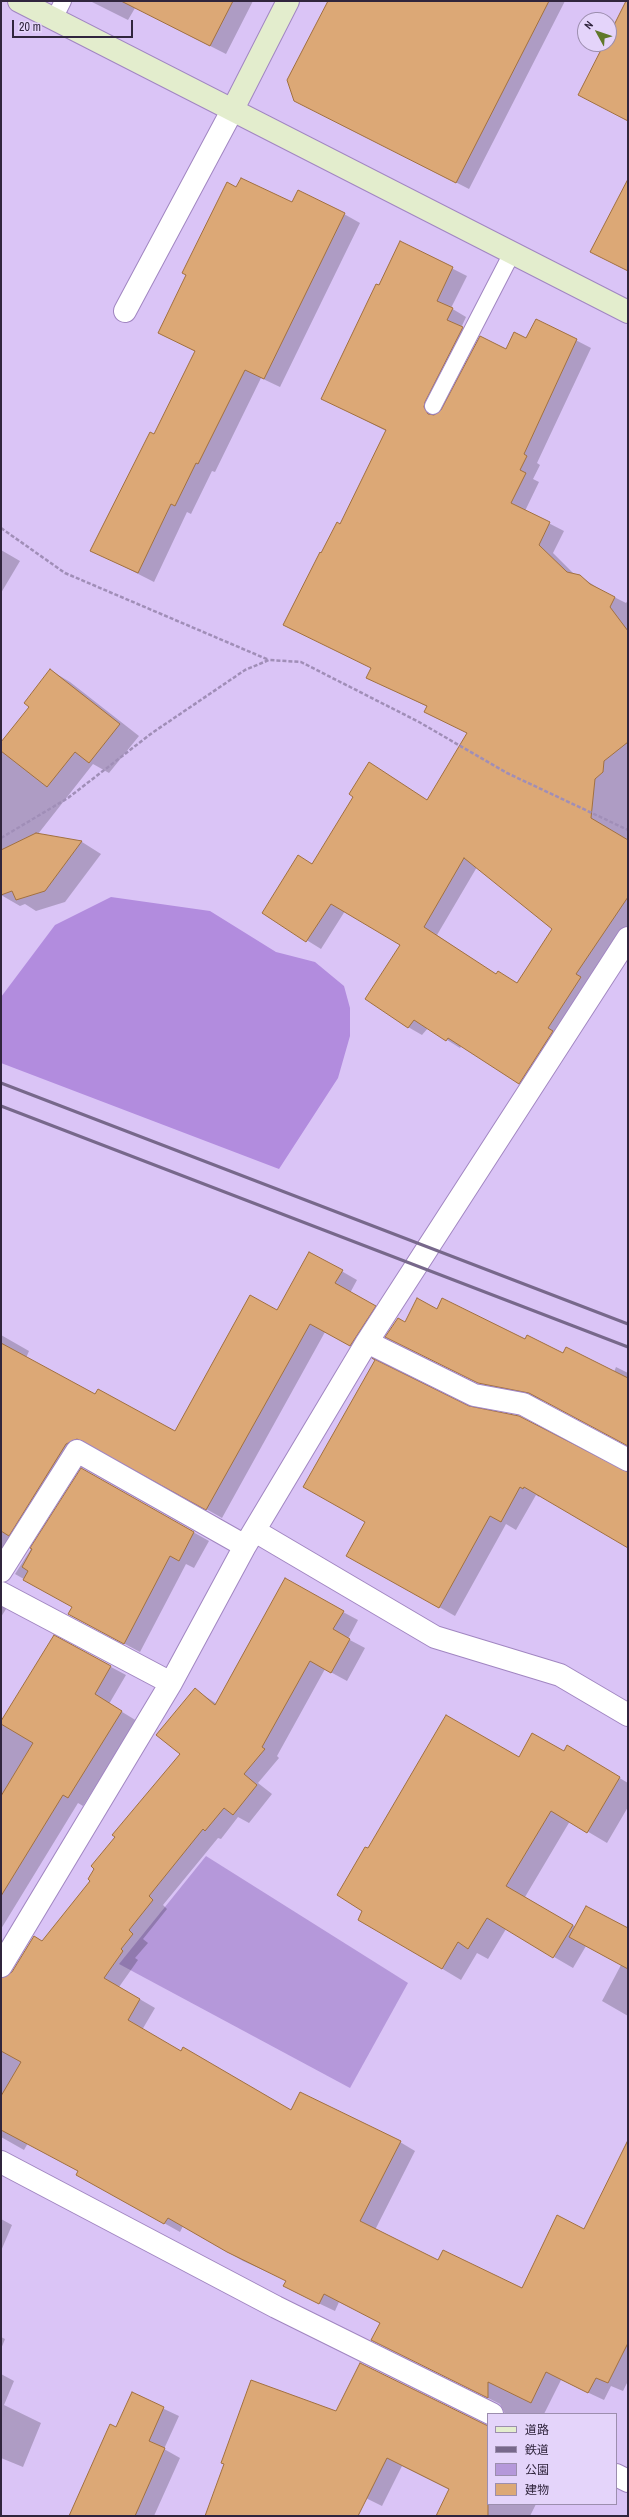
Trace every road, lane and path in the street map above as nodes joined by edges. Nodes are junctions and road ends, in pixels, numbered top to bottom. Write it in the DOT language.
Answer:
graph roads {
  1 [pos="19,1"];
  2 [pos="288,1"];
  3 [pos="59,10"];
  4 [pos="233,109"];
  5 [pos="512,253"];
  6 [pos="125,311"];
  7 [pos="628,312"];
  8 [pos="433,406"];
  9 [pos="1,528"];
  10 [pos="269,660"];
  11 [pos="628,830"];
  12 [pos="1,838"];
  13 [pos="628,938"];
  14 [pos="367,1342"];
  15 [pos="628,1460"];
  16 [pos="250,1539"];
  17 [pos="1,1571"];
  18 [pos="1,1593"];
  19 [pos="171,1683"];
  20 [pos="628,1715"];
  21 [pos="1,1966"];
  22 [pos="1,2162"];
  23 [pos="490,2413"];
  24 [pos="617,2476"];
  25 [pos="628,2481"];
  1 -- 3 [label="street"];
  2 -- 4 [label="street"];
  3 -- 4 [label="street"];
  4 -- 5 [label="street"];
  4 -- 6 [label="street"];
  5 -- 7 [label="street"];
  5 -- 8 [label="lane"];
  9 -- 10 [label="path"];
  10 -- 11 [label="path"];
  10 -- 12 [label="path"];
  13 -- 14 [label="street"];
  14 -- 15 [label="street"];
  14 -- 16 [label="street"];
  16 -- 17 [label="street"];
  16 -- 19 [label="street"];
  16 -- 20 [label="street"];
  18 -- 19 [label="street"];
  19 -- 21 [label="street"];
  22 -- 23 [label="street"];
  24 -- 25 [label="street"];
}
